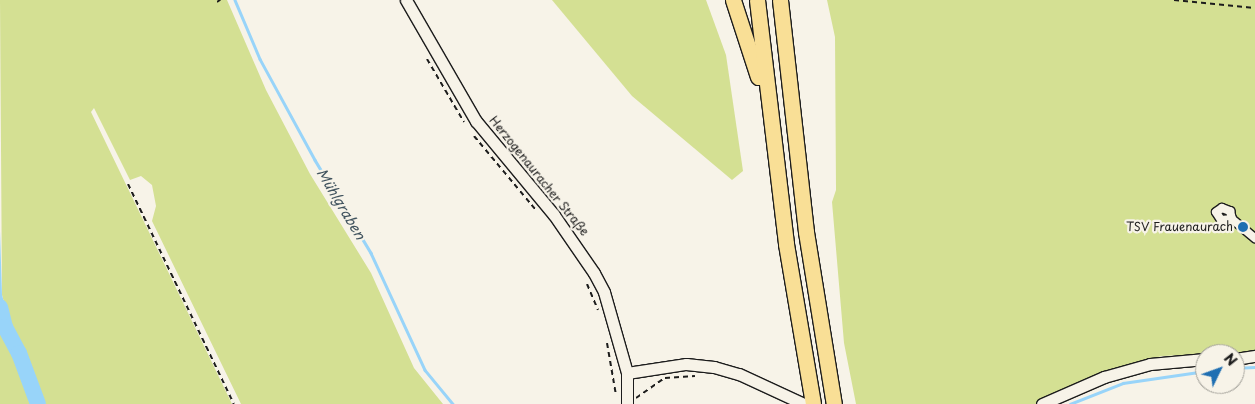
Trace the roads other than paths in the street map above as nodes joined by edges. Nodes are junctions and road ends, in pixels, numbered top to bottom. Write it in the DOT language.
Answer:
graph roads {
  1 [pos="406,0"];
  2 [pos="733,0"];
  3 [pos="757,0"];
  4 [pos="780,0"];
  5 [pos="775,156"];
  6 [pos="1232,218"];
  7 [pos="1255,238"];
  8 [pos="1195,360"];
  9 [pos="627,373"];
  10 [pos="627,402"];
  11 [pos="804,404"];
  12 [pos="812,404"];
  13 [pos="834,404"];
  14 [pos="1042,404"];
  1 -- 9 [label="street, Herzogenauracher Straße"];
  2 -- 5 [label="highway"];
  3 -- 5 [label="highway"];
  4 -- 13 [label="highway"];
  5 -- 12 [label="highway"];
  6 -- 7 [label="street"];
  8 -- 14 [label="street"];
  9 -- 10 [label="street, Herzogenauracher Straße"];
  9 -- 11 [label="street"];
}
